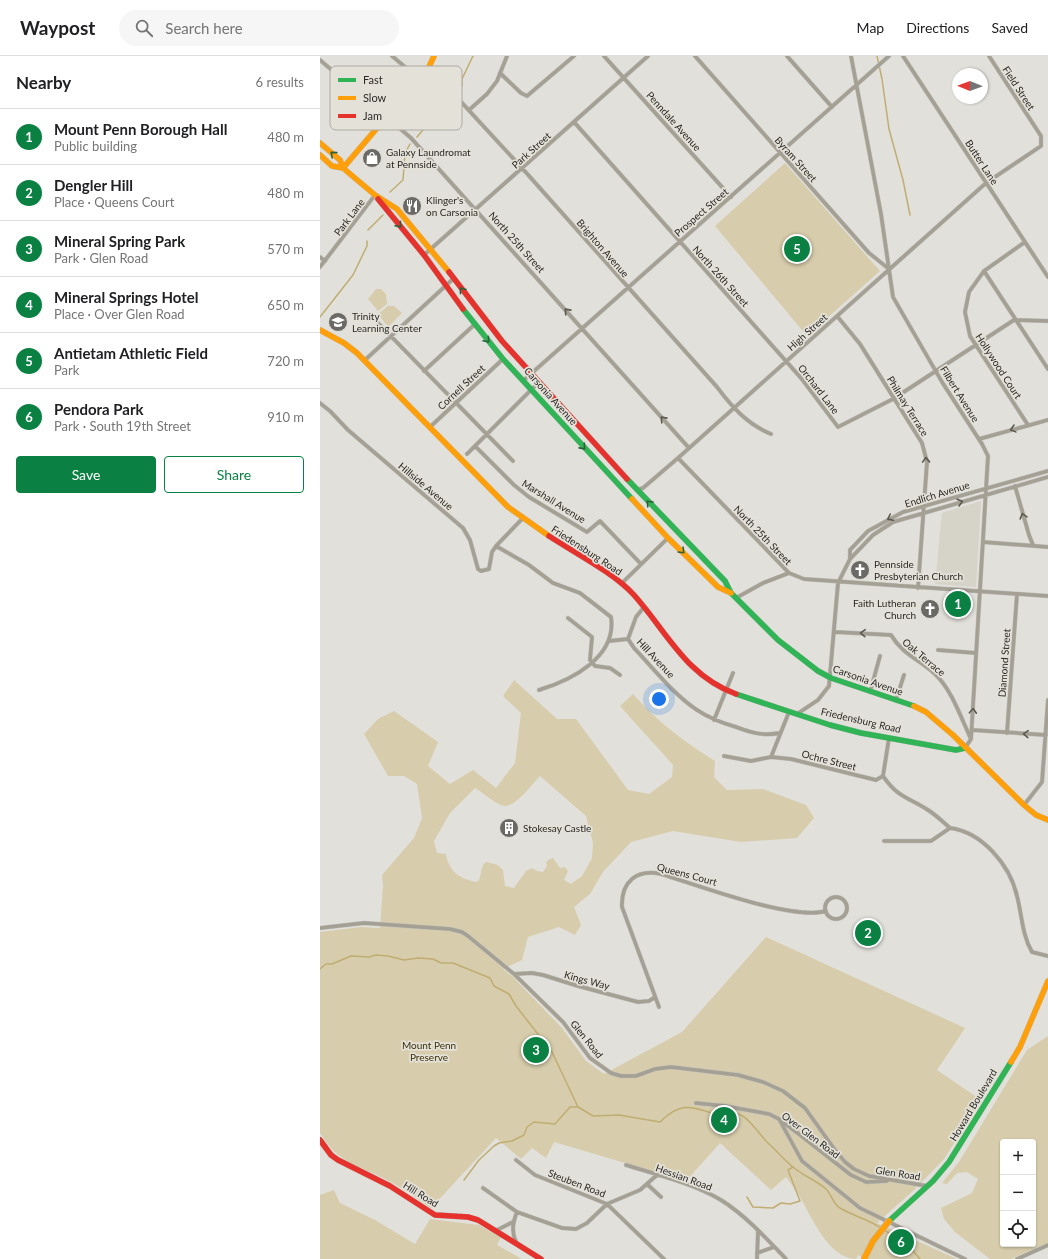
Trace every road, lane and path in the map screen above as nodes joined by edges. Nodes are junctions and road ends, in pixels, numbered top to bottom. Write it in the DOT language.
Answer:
graph roads {
  1 [pos="392,56"];
  2 [pos="434,56"];
  3 [pos="507,56"];
  4 [pos="574,56"];
  5 [pos="604,56"];
  6 [pos="648,56"];
  7 [pos="695,56"];
  8 [pos="787,56"];
  9 [pos="851,56"];
  10 [pos="889,56"];
  11 [pos="903,56"];
  12 [pos="989,56"];
  13 [pos="320,60"];
  14 [pos="404,66"];
  15 [pos="429,66"];
  16 [pos="330,68"];
  17 [pos="500,73"];
  18 [pos="624,78"];
  19 [pos="856,86"];
  20 [pos="462,102"];
  21 [pos="832,107"];
  22 [pos="469,110"];
  23 [pos="574,122"];
  24 [pos="374,130"];
  25 [pos="402,130"];
  26 [pos="320,143"];
  27 [pos="780,153"];
  28 [pos="320,155"];
  29 [pos="1016,162"];
  30 [pos="343,168"];
  31 [pos="522,168"];
  32 [pos="986,183"];
  33 [pos="375,195"];
  34 [pos="731,197"];
  35 [pos="476,209"];
  36 [pos="679,242"];
  37 [pos="1024,242"];
  38 [pos="431,249"];
  39 [pos="424,255"];
  40 [pos="320,257"];
  41 [pos="325,261"];
  42 [pos="320,267"];
  43 [pos="889,269"];
  44 [pos="984,271"];
  45 [pos="1048,277"];
  46 [pos="453,279"];
  47 [pos="445,285"];
  48 [pos="628,288"];
  49 [pos="837,316"];
  50 [pos="1014,320"];
  51 [pos="1048,321"];
  52 [pos="378,324"];
  53 [pos="474,325"];
  54 [pos="583,328"];
  55 [pos="320,330"];
  56 [pos="390,336"];
  57 [pos="975,345"];
  58 [pos="503,359"];
  59 [pos="365,360"];
  60 [pos="786,361"];
  61 [pos="1048,369"];
  62 [pos="424,371"];
  63 [pos="936,371"];
  64 [pos="532,373"];
  65 [pos="524,380"];
  66 [pos="539,382"];
  67 [pos="532,389"];
  68 [pos="893,399"];
  69 [pos="456,402"];
  70 [pos="320,403"];
  71 [pos="733,408"];
  72 [pos="1048,420"];
  73 [pos="1028,426"];
  74 [pos="430,427"];
  75 [pos="487,434"];
  76 [pos="771,434"];
  77 [pos="979,439"];
  78 [pos="475,446"];
  79 [pos="689,448"];
  80 [pos="467,454"];
  81 [pos="678,458"];
  82 [pos="513,461"];
  83 [pos="1048,470"];
  84 [pos="1048,477"];
  85 [pos="1013,480"];
  86 [pos="1015,487"];
  87 [pos="986,488"];
  88 [pos="637,490"];
  89 [pos="986,495"];
  90 [pos="923,506"];
  91 [pos="923,513"];
  92 [pos="522,519"];
  93 [pos="668,538"];
  94 [pos="983,542"];
  95 [pos="496,546"];
  96 [pos="1033,546"];
  97 [pos="1048,547"];
  98 [pos="850,559"];
  99 [pos="641,564"];
  100 [pos="788,573"];
  101 [pos="838,582"];
  102 [pos="621,584"];
  103 [pos="918,588"];
  104 [pos="980,592"];
  105 [pos="1017,594"];
  106 [pos="734,595"];
  107 [pos="1048,596"];
  108 [pos="644,607"];
  109 [pos="568,618"];
  110 [pos="835,632"];
  111 [pos="628,639"];
  112 [pos="609,641"];
  113 [pos="938,650"];
  114 [pos="976,653"];
  115 [pos="880,656"];
  116 [pos="592,663"];
  117 [pos="733,673"];
  118 [pos="620,675"];
  119 [pos="904,675"];
  120 [pos="830,678"];
  121 [pos="539,690"];
  122 [pos="727,690"];
  123 [pos="870,692"];
  124 [pos="896,700"];
  125 [pos="1048,700"];
  126 [pos="789,712"];
  127 [pos="796,714"];
  128 [pos="714,720"];
  129 [pos="972,730"];
  130 [pos="1008,732"];
  131 [pos="780,733"];
  132 [pos="1046,735"];
  133 [pos="889,738"];
  134 [pos="971,739"];
  135 [pos="965,748"];
  136 [pos="724,756"];
  137 [pos="771,757"];
  138 [pos="883,776"];
  139 [pos="1042,782"];
  140 [pos="1048,783"];
  141 [pos="1024,805"];
  142 [pos="1048,820"];
  143 [pos="950,828"];
  144 [pos="884,840"];
  145 [pos="826,911"];
  146 [pos="320,928"];
  147 [pos="1048,956"];
  148 [pos="514,974"];
  149 [pos="1048,982"];
  150 [pos="655,997"];
  151 [pos="660,1007"];
  152 [pos="696,1103"];
  153 [pos="779,1119"];
  154 [pos="320,1140"];
  155 [pos="516,1160"];
  156 [pos="626,1165"];
  157 [pos="657,1175"];
  158 [pos="891,1181"];
  159 [pos="647,1184"];
  160 [pos="927,1186"];
  161 [pos="483,1188"];
  162 [pos="661,1197"];
  163 [pos="607,1204"];
  164 [pos="517,1212"];
  165 [pos="513,1222"];
  166 [pos="497,1230"];
  167 [pos="758,1231"];
  168 [pos="516,1242"];
  169 [pos="1048,1245"];
  170 [pos="774,1247"];
  171 [pos="757,1253"];
  172 [pos="541,1259"];
  173 [pos="664,1259"];
  174 [pos="757,1259"];
  175 [pos="786,1259"];
  176 [pos="864,1259"];
  177 [pos="965,1259"];
  178 [pos="1017,1259"];
  1 -- 14 [label="street"];
  2 -- 15 [label="street"];
  3 -- 17 [label="street"];
  4 -- 17 [label="street"];
  5 -- 18 [label="street, Penndale Avenue"];
  6 -- 18 [label="street, Park Street"];
  7 -- 27 [label="street, Byram Street"];
  8 -- 21 [label="street"];
  9 -- 19 [label="street, Filbert Avenue"];
  10 -- 19 [label="street, Prospect Street"];
  11 -- 32 [label="street, Butter Lane"];
  12 -- 29 [label="street, Field Street"];
  13 -- 16 [label="street, North 25th Street"];
  17 -- 22 [label="street"];
  18 -- 23 [label="street, Park Street"];
  18 -- 34 [label="street, Penndale Avenue"];
  19 -- 21 [label="street, Prospect Street"];
  19 -- 43 [label="street, Filbert Avenue"];
  20 -- 22 [label="street, Brighton Avenue"];
  21 -- 27 [label="street, Prospect Street"];
  22 -- 31 [label="street, Brighton Avenue"];
  23 -- 31 [label="street, Park Street"];
  23 -- 36 [label="street, North 26th Street"];
  24 -- 30 [label="street"];
  25 -- 35 [label="street, North 25th Street"];
  30 -- 26 [label="street, Carsonia Avenue, one-way"];
  27 -- 34 [label="street, Prospect Street"];
  27 -- 43 [label="street, Byram Street"];
  28 -- 30 [label="street, Carsonia Avenue"];
  29 -- 32 [label="street, High Street"];
  30 -- 33 [label="street, Carsonia Avenue"];
  31 -- 35 [label="street, Park Street"];
  31 -- 48 [label="street, Brighton Avenue"];
  32 -- 37 [label="street, Butter Lane"];
  32 -- 43 [label="street, High Street"];
  33 -- 38 [label="street, Carsonia Avenue"];
  33 -- 39 [label="street, Carsonia Avenue, one-way"];
  33 -- 41 [label="street, Park Lane"];
  34 -- 36 [label="street, Prospect Street"];
  35 -- 38 [label="street, Park Street"];
  54 -- 35 [label="street, North 25th Street, one-way"];
  36 -- 48 [label="street, Prospect Street"];
  36 -- 60 [label="street, North 26th Street"];
  37 -- 44 [label="street, Hollywood Court"];
  37 -- 45 [label="street, Butter Lane"];
  38 -- 39 [label="street, Park Street"];
  38 -- 46 [label="street, Carsonia Avenue"];
  39 -- 47 [label="street, Carsonia Avenue"];
  40 -- 41 [label="street"];
  41 -- 42 [label="street, Park Lane"];
  43 -- 49 [label="street, High Street"];
  43 -- 63 [label="street, Filbert Avenue"];
  44 -- 50 [label="street"];
  44 -- 57 [label="street, Hollywood Court"];
  46 -- 47 [label="street"];
  64 -- 46 [label="street, Carsonia Avenue, one-way"];
  47 -- 53 [label="street, Carsonia Avenue"];
  47 -- 56 [label="street"];
  48 -- 54 [label="street, Prospect Street"];
  48 -- 71 [label="street, Brighton Avenue"];
  49 -- 60 [label="street, High Street"];
  49 -- 68 [label="street, Philmay Terrace"];
  50 -- 51 [label="street"];
  50 -- 57 [label="street"];
  50 -- 61 [label="street"];
  52 -- 56 [label="street"];
  53 -- 58 [label="street, Carsonia Avenue, one-way"];
  53 -- 62 [label="street"];
  54 -- 64 [label="street, Prospect Street"];
  79 -- 54 [label="street, North 25th Street, one-way"];
  55 -- 59 [label="street, Friedensburg Road"];
  56 -- 59 [label="street"];
  56 -- 62 [label="street"];
  57 -- 63 [label="street"];
  57 -- 73 [label="street, Hollywood Court"];
  58 -- 65 [label="street, Carsonia Avenue"];
  58 -- 69 [label="street, Cornell Street"];
  59 -- 74 [label="street, Friedensburg Road"];
  60 -- 68 [label="street, Orchard Lane"];
  60 -- 71 [label="street, High Street"];
  62 -- 69 [label="street"];
  63 -- 68 [label="street"];
  63 -- 77 [label="street, Filbert Avenue"];
  64 -- 65 [label="street, Prospect Street"];
  64 -- 66 [label="street, Carsonia Avenue"];
  65 -- 67 [label="street, Carsonia Avenue"];
  66 -- 67 [label="street"];
  66 -- 88 [label="street, Carsonia Avenue"];
  67 -- 75 [label="street"];
  67 -- 93 [label="street, Carsonia Avenue, one-way"];
  90 -- 68 [label="street, Philmay Terrace, one-way"];
  69 -- 74 [label="street, Cornell Street"];
  69 -- 75 [label="street"];
  70 -- 95 [label="street, Hillside Avenue"];
  71 -- 76 [label="street, Brighton Avenue"];
  71 -- 79 [label="street, High Street"];
  72 -- 73 [label="street"];
  73 -- 77 [label="street, one-way"];
  74 -- 92 [label="street, Friedensburg Road"];
  75 -- 78 [label="street"];
  75 -- 82 [label="street"];
  77 -- 87 [label="street, Filbert Avenue"];
  78 -- 80 [label="street"];
  78 -- 99 [label="street, Marshall Avenue"];
  79 -- 81 [label="street, High Street"];
  81 -- 88 [label="street, High Street"];
  81 -- 100 [label="street, North 25th Street"];
  83 -- 85 [label="street, Endlich Avenue"];
  84 -- 86 [label="street, Endlich Avenue"];
  85 -- 86 [label="street"];
  85 -- 87 [label="street, Endlich Avenue"];
  86 -- 89 [label="street, Endlich Avenue"];
  96 -- 86 [label="street, one-way"];
  87 -- 89 [label="street, Filbert Avenue"];
  87 -- 90 [label="street, Endlich Avenue"];
  106 -- 88 [label="street, Carsonia Avenue, one-way"];
  91 -- 89 [label="street, Endlich Avenue, one-way"];
  89 -- 94 [label="street, Filbert Avenue"];
  90 -- 91 [label="street, Philmay Terrace"];
  90 -- 98 [label="street, Endlich Avenue, one-way"];
  91 -- 98 [label="street, Endlich Avenue"];
  91 -- 103 [label="street, Philmay Terrace"];
  92 -- 95 [label="street"];
  92 -- 102 [label="street, Friedensburg Road"];
  93 -- 99 [label="street"];
  93 -- 106 [label="street, Carsonia Avenue, one-way"];
  94 -- 96 [label="street"];
  94 -- 104 [label="street, Filbert Avenue"];
  95 -- 112 [label="street"];
  96 -- 97 [label="street"];
  98 -- 101 [label="street, Endlich Avenue"];
  99 -- 102 [label="street"];
  100 -- 101 [label="street, North 25th Street"];
  100 -- 106 [label="street"];
  101 -- 103 [label="street, North 25th Street"];
  101 -- 110 [label="street, Endlich Avenue"];
  102 -- 108 [label="street, Friedensburg Road"];
  103 -- 104 [label="street, North 25th Street"];
  104 -- 105 [label="street, North 25th Street"];
  104 -- 114 [label="street, Filbert Avenue"];
  105 -- 107 [label="street, North 25th Street"];
  105 -- 130 [label="street, Diamond Street"];
  106 -- 120 [label="street, Carsonia Avenue"];
  108 -- 111 [label="street"];
  108 -- 122 [label="street, Friedensburg Road"];
  109 -- 116 [label="street"];
  110 -- 120 [label="street, Endlich Avenue"];
  134 -- 110 [label="street, Oak Terrace, one-way"];
  111 -- 112 [label="street, Hill Avenue"];
  111 -- 128 [label="street, Hill Avenue"];
  112 -- 116 [label="street"];
  113 -- 114 [label="street"];
  129 -- 114 [label="street, Filbert Avenue, one-way"];
  115 -- 123 [label="street"];
  116 -- 118 [label="street"];
  116 -- 121 [label="street"];
  117 -- 122 [label="street"];
  119 -- 124 [label="street"];
  120 -- 123 [label="street, Carsonia Avenue"];
  120 -- 127 [label="street, Endlich Avenue"];
  122 -- 126 [label="street, Friedensburg Road"];
  122 -- 128 [label="street"];
  123 -- 124 [label="street, Carsonia Avenue"];
  124 -- 135 [label="street, Carsonia Avenue"];
  125 -- 132 [label="street"];
  126 -- 127 [label="street, Friedensburg Road"];
  126 -- 131 [label="street"];
  127 -- 133 [label="street, Friedensburg Road"];
  128 -- 131 [label="street, Hill Avenue"];
  129 -- 130 [label="street"];
  129 -- 134 [label="street, Filbert Avenue"];
  132 -- 130 [label="street, one-way"];
  131 -- 137 [label="street"];
  132 -- 139 [label="street"];
  133 -- 135 [label="street, Friedensburg Road"];
  133 -- 138 [label="street"];
  134 -- 135 [label="street, Filbert Avenue"];
  135 -- 141 [label="street, Carsonia Avenue"];
  136 -- 137 [label="street"];
  137 -- 138 [label="street, Ochre Street"];
  138 -- 143 [label="street"];
  139 -- 140 [label="street"];
  139 -- 141 [label="street"];
  141 -- 142 [label="street, Carsonia Avenue"];
  143 -- 144 [label="street"];
  143 -- 147 [label="street"];
  145 -- 145 [label="street, Queens Court"];
  145 -- 150 [label="street, Queens Court"];
  146 -- 148 [label="street, Glen Road"];
  148 -- 150 [label="street, Kings Way"];
  148 -- 158 [label="street, Glen Road"];
  149 -- 160 [label="street, Howard Boulevard"];
  150 -- 151 [label="street, Queens Court"];
  152 -- 153 [label="street, Over Glen Road"];
  153 -- 158 [label="street, Over Glen Road"];
  153 -- 177 [label="street"];
  154 -- 166 [label="street, Hill Road"];
  155 -- 163 [label="street, Steuben Road"];
  156 -- 157 [label="street, Hessian Road"];
  157 -- 159 [label="street"];
  157 -- 167 [label="street, Hessian Road"];
  158 -- 160 [label="street, Glen Road"];
  159 -- 162 [label="street"];
  159 -- 163 [label="street"];
  160 -- 176 [label="street, Howard Boulevard, bridge"];
  161 -- 164 [label="street"];
  163 -- 164 [label="street"];
  163 -- 173 [label="street, Steuben Road"];
  164 -- 165 [label="street"];
  165 -- 166 [label="street"];
  165 -- 168 [label="street"];
  166 -- 168 [label="street, Hill Road"];
  167 -- 170 [label="street, Hessian Road"];
  167 -- 171 [label="street"];
  168 -- 172 [label="street, Hill Road"];
  169 -- 178 [label="street"];
  170 -- 171 [label="street"];
  170 -- 175 [label="street, Hessian Road"];
  171 -- 174 [label="street"];
}
